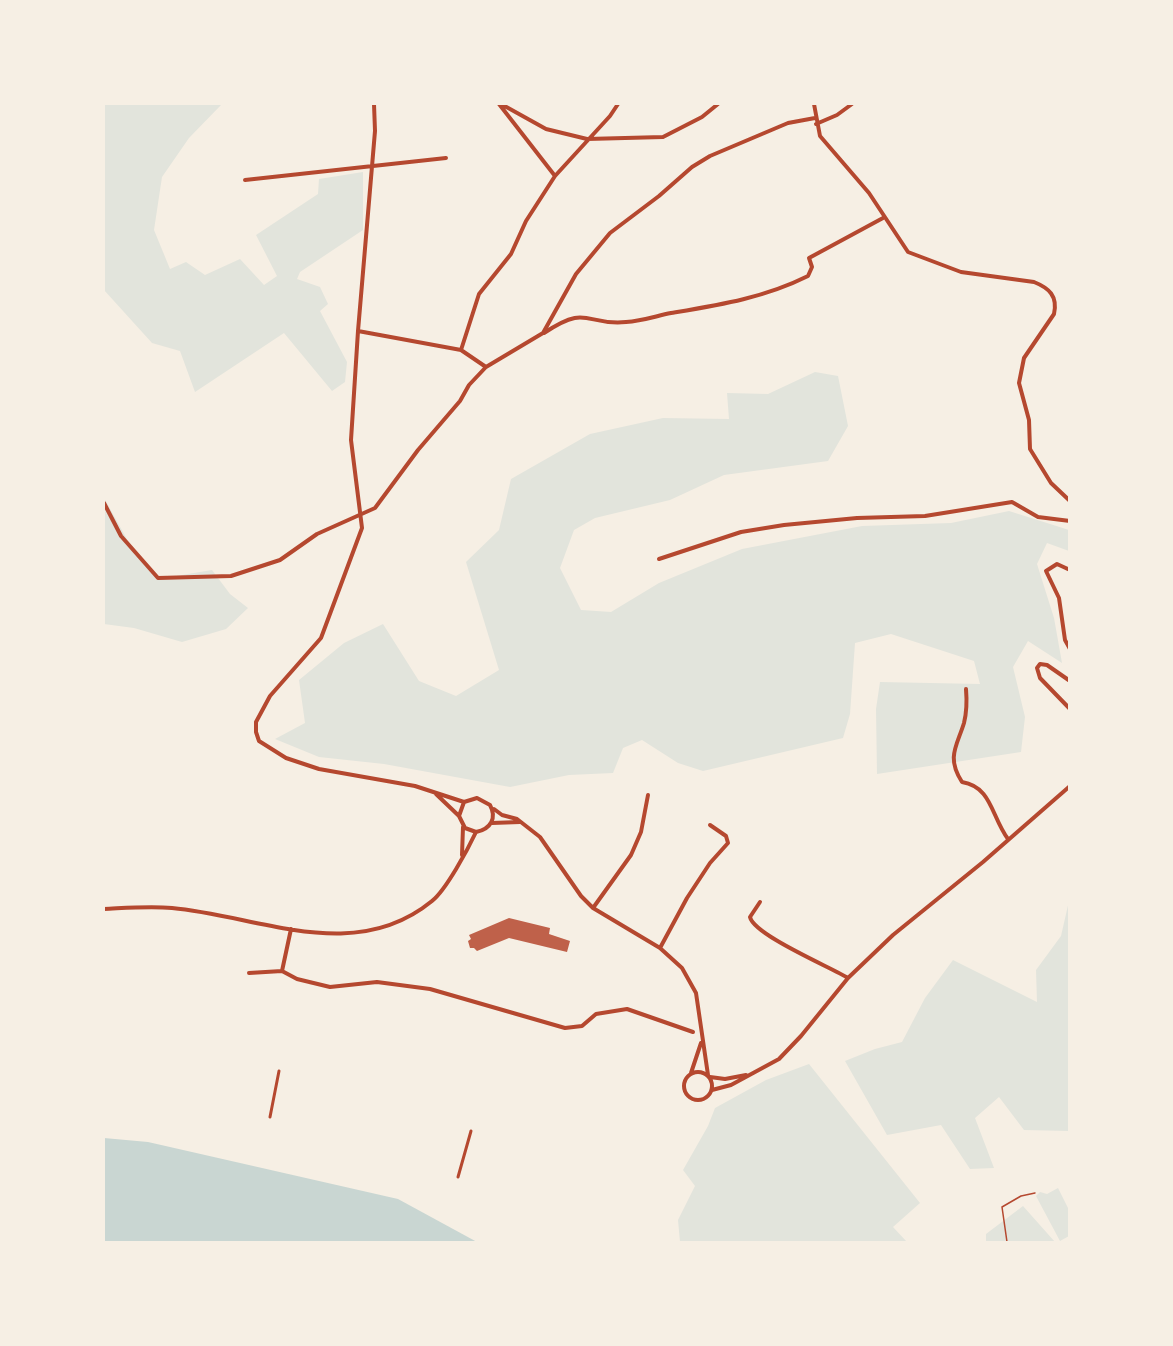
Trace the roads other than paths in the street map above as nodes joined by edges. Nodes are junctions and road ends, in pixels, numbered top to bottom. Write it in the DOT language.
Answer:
graph roads {
  1 [pos="374,104"];
  2 [pos="500,104"];
  3 [pos="618,104"];
  4 [pos="718,104"];
  5 [pos="814,104"];
  6 [pos="852,104"];
  7 [pos="815,118"];
  8 [pos="816,124"];
  9 [pos="587,139"];
  10 [pos="446,158"];
  11 [pos="371,166"];
  12 [pos="555,176"];
  13 [pos="245,180"];
  14 [pos="883,218"];
  15 [pos="358,331"];
  16 [pos="543,333"];
  17 [pos="461,350"];
  18 [pos="486,367"];
  19 [pos="1070,501"];
  20 [pos="104,503"];
  21 [pos="362,514"];
  22 [pos="1070,521"];
  23 [pos="658,559"];
  24 [pos="1070,570"];
  25 [pos="1070,649"];
  26 [pos="1070,681"];
  27 [pos="966,689"];
  28 [pos="1070,709"];
  29 [pos="1070,786"];
  30 [pos="433,792"];
  31 [pos="648,795"];
  32 [pos="464,802"];
  33 [pos="491,807"];
  34 [pos="459,816"];
  35 [pos="521,822"];
  36 [pos="491,824"];
  37 [pos="710,825"];
  38 [pos="463,826"];
  39 [pos="476,832"];
  40 [pos="1008,839"];
  41 [pos="461,856"];
  42 [pos="760,902"];
  43 [pos="593,908"];
  44 [pos="104,909"];
  45 [pos="291,929"];
  46 [pos="660,948"];
  47 [pos="282,971"];
  48 [pos="249,973"];
  49 [pos="848,978"];
  50 [pos="693,1032"];
  51 [pos="701,1042"];
  52 [pos="279,1071"];
  53 [pos="691,1073"];
  54 [pos="752,1074"];
  55 [pos="709,1076"];
  56 [pos="712,1090"];
  57 [pos="270,1117"];
  58 [pos="471,1131"];
  59 [pos="458,1177"];
  1 -- 11 [label="street"];
  2 -- 9 [label="street"];
  2 -- 12 [label="street"];
  3 -- 9 [label="street"];
  4 -- 9 [label="street"];
  5 -- 7 [label="street"];
  6 -- 8 [label="street"];
  7 -- 8 [label="street"];
  7 -- 16 [label="street"];
  8 -- 14 [label="street"];
  9 -- 12 [label="street"];
  10 -- 11 [label="street"];
  11 -- 13 [label="street"];
  11 -- 15 [label="street"];
  12 -- 17 [label="street"];
  14 -- 16 [label="street"];
  14 -- 19 [label="street"];
  15 -- 17 [label="street"];
  15 -- 21 [label="street"];
  16 -- 18 [label="street"];
  17 -- 18 [label="street"];
  18 -- 21 [label="street"];
  20 -- 21 [label="street"];
  21 -- 30 [label="street"];
  22 -- 23 [label="street"];
  24 -- 25 [label="street"];
  26 -- 28 [label="street"];
  27 -- 40 [label="street"];
  29 -- 40 [label="street"];
  30 -- 32 [label="street"];
  30 -- 34 [label="street"];
  31 -- 43 [label="street"];
  32 -- 33 [label="street"];
  32 -- 34 [label="street"];
  33 -- 35 [label="street"];
  33 -- 36 [label="street"];
  34 -- 38 [label="street"];
  35 -- 36 [label="street"];
  35 -- 43 [label="street"];
  36 -- 39 [label="street"];
  37 -- 46 [label="street"];
  38 -- 39 [label="street"];
  38 -- 41 [label="street"];
  39 -- 41 [label="street"];
  40 -- 49 [label="street"];
  41 -- 45 [label="street"];
  42 -- 49 [label="street"];
  43 -- 46 [label="street"];
  44 -- 45 [label="street"];
  45 -- 47 [label="street"];
  46 -- 51 [label="street"];
  47 -- 48 [label="street"];
  47 -- 50 [label="street"];
  49 -- 54 [label="street"];
  51 -- 53 [label="street"];
  51 -- 55 [label="street"];
  52 -- 57 [label="street"];
  53 -- 55 [label="street"];
  53 -- 56 [label="street"];
  54 -- 55 [label="street"];
  54 -- 56 [label="street"];
  55 -- 56 [label="street"];
  58 -- 59 [label="street"];
}
